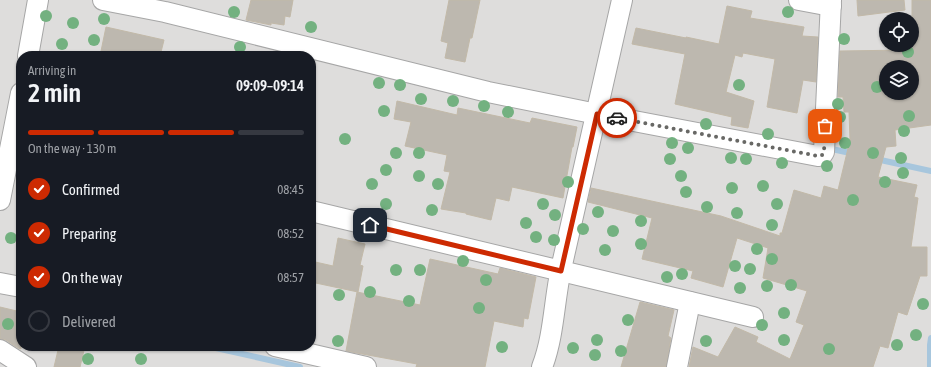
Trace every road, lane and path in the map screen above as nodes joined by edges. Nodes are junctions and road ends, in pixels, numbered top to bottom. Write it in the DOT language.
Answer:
graph roads {
  1 [pos="38,0"];
  2 [pos="103,0"];
  3 [pos="622,0"];
  4 [pos="799,0"];
  5 [pos="831,3"];
  6 [pos="29,51"];
  7 [pos="597,114"];
  8 [pos="16,116"];
  9 [pos="11,139"];
  10 [pos="0,200"];
  11 [pos="316,212"];
  12 [pos="561,271"];
  13 [pos="0,283"];
  14 [pos="16,286"];
  15 [pos="690,302"];
  16 [pos="753,317"];
  17 [pos="0,350"];
  18 [pos="297,351"];
  19 [pos="26,367"];
  20 [pos="366,367"];
  21 [pos="542,367"];
  22 [pos="677,367"];
  1 -- 6 [label="street"];
  2 -- 7 [label="street"];
  3 -- 7 [label="street"];
  4 -- 5 [label="street"];
  5 -- 7 [label="street"];
  7 -- 12 [label="street"];
  8 -- 9 [label="street"];
  9 -- 10 [label="street"];
  11 -- 12 [label="street"];
  12 -- 15 [label="street"];
  12 -- 21 [label="street"];
  13 -- 14 [label="street"];
  15 -- 16 [label="street"];
  15 -- 22 [label="street"];
  17 -- 19 [label="street"];
  18 -- 20 [label="street"];
}
